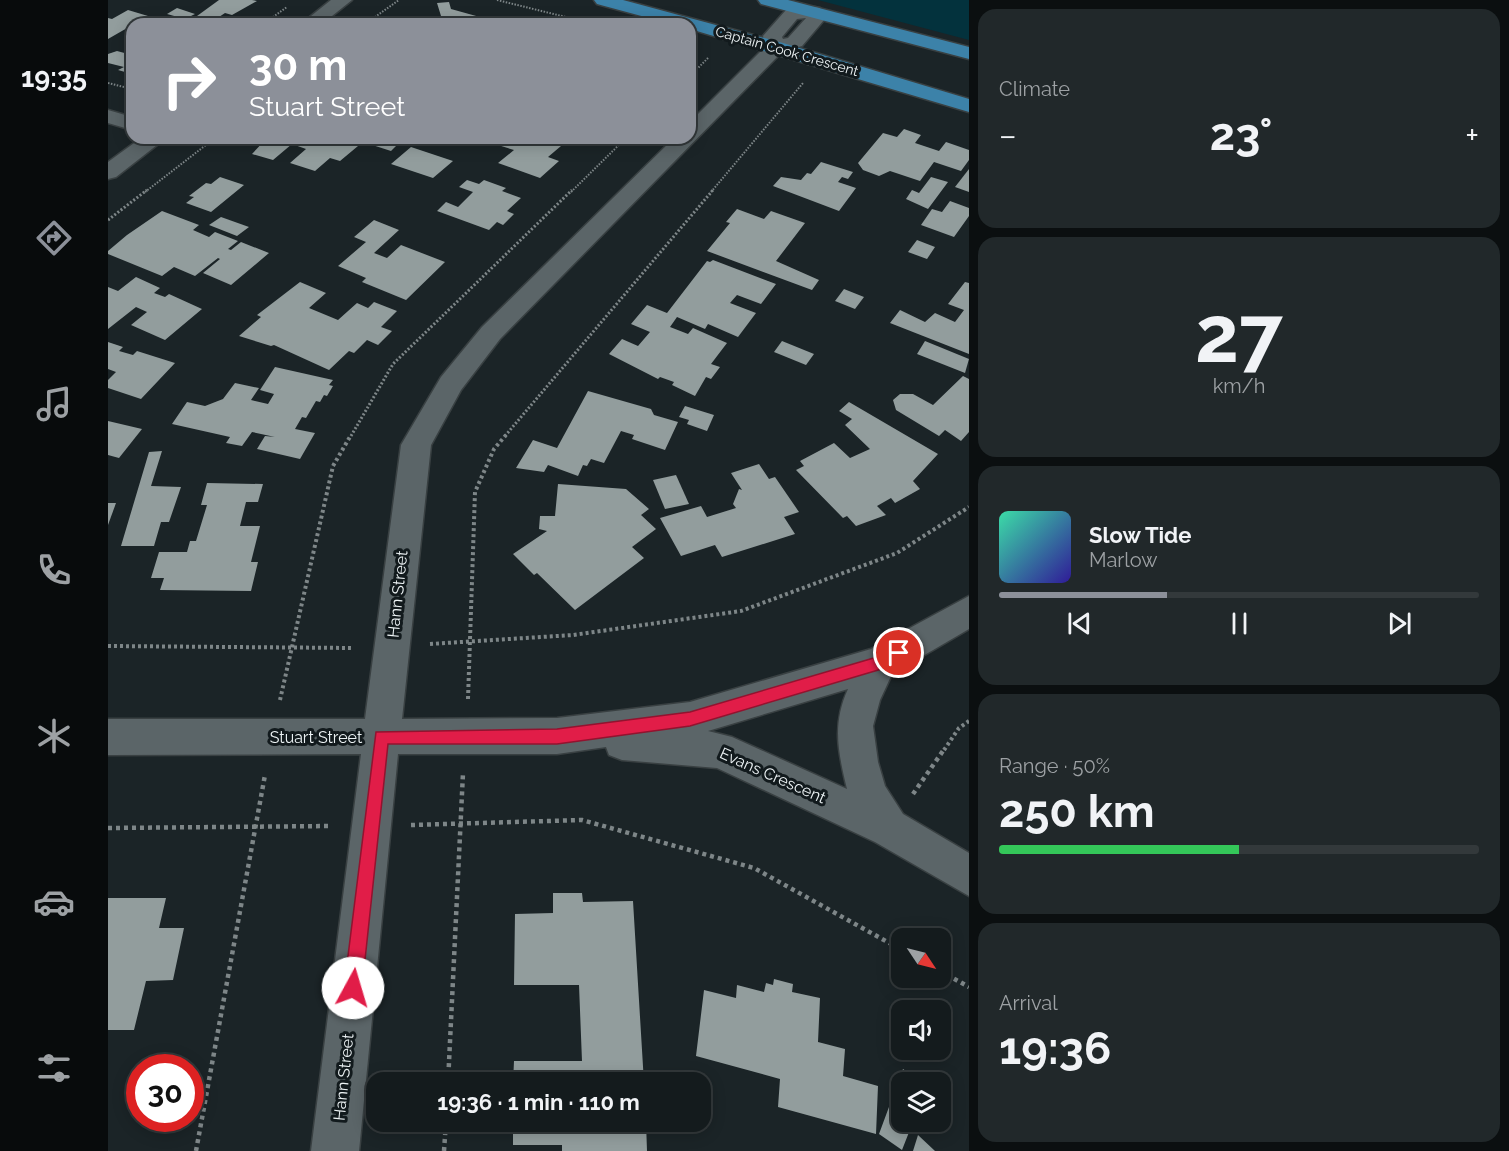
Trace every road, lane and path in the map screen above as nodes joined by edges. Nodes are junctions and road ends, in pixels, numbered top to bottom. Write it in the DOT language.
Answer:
graph roads {
  1 [pos="343,0"];
  2 [pos="399,0"];
  3 [pos="497,0"];
  4 [pos="603,0"];
  5 [pos="767,0"];
  6 [pos="289,6"];
  7 [pos="814,12"];
  8 [pos="272,18"];
  9 [pos="318,18"];
  10 [pos="374,18"];
  11 [pos="568,18"];
  12 [pos="669,18"];
  13 [pos="696,25"];
  14 [pos="776,47"];
  15 [pos="969,53"];
  16 [pos="709,57"];
  17 [pos="822,61"];
  18 [pos="696,70"];
  19 [pos="108,82"];
  20 [pos="126,87"];
  21 [pos="969,106"];
  22 [pos="108,116"];
  23 [pos="126,122"];
  24 [pos="696,128"];
  25 [pos="146,144"];
  26 [pos="207,144"];
  27 [pos="620,144"];
  28 [pos="680,144"];
  29 [pos="108,172"];
  30 [pos="108,220"];
  31 [pos="494,449"];
  32 [pos="969,507"];
  33 [pos="969,611"];
  34 [pos="108,646"];
  35 [pos="292,646"];
  36 [pos="391,646"];
  37 [pos="880,663"];
  38 [pos="969,721"];
  39 [pos="557,736"];
  40 [pos="108,737"];
  41 [pos="272,737"];
  42 [pos="381,737"];
  43 [pos="371,826"];
  44 [pos="256,827"];
  45 [pos="108,828"];
  46 [pos="889,828"];
  47 [pos="969,876"];
  48 [pos="891,944"];
  49 [pos="951,977"];
  50 [pos="969,987"];
  51 [pos="445,1132"];
  52 [pos="196,1151"];
  53 [pos="335,1151"];
  54 [pos="444,1151"];
  1 -- 9 [label="street"];
  2 -- 10 [label="path"];
  3 -- 11 [label="path"];
  4 -- 12 [label="main road, Captain Cook Crescent"];
  5 -- 7 [label="main road"];
  6 -- 8 [label="path"];
  7 -- 14 [label="street"];
  7 -- 15 [label="main road"];
  13 -- 14 [label="main road, Captain Cook Crescent"];
  14 -- 17 [label="main road, Captain Cook Crescent"];
  14 -- 24 [label="street"];
  16 -- 18 [label="path"];
  17 -- 21 [label="main road, Captain Cook Crescent"];
  17 -- 31 [label="path"];
  19 -- 20 [label="path"];
  22 -- 23 [label="street"];
  25 -- 29 [label="street"];
  26 -- 30 [label="path"];
  27 -- 35 [label="path"];
  28 -- 36 [label="street, Hann Street"];
  32 -- 36 [label="path"];
  33 -- 37 [label="street, Stuart Street"];
  34 -- 35 [label="path"];
  35 -- 36 [label="path"];
  35 -- 41 [label="path"];
  36 -- 42 [label="street, Hann Street"];
  37 -- 39 [label="street, Stuart Street"];
  37 -- 46 [label="street"];
  38 -- 46 [label="path"];
  39 -- 42 [label="street, Stuart Street"];
  39 -- 46 [label="street, Evans Crescent"];
  40 -- 41 [label="street, Stuart Street"];
  41 -- 42 [label="street, Stuart Street"];
  41 -- 44 [label="path"];
  42 -- 43 [label="street, Hann Street"];
  43 -- 44 [label="path"];
  43 -- 48 [label="path"];
  43 -- 53 [label="street, Hann Street"];
  44 -- 45 [label="path"];
  44 -- 52 [label="path"];
  46 -- 47 [label="street, Evans Crescent"];
  49 -- 50 [label="path"];
  51 -- 54 [label="path"];
}
